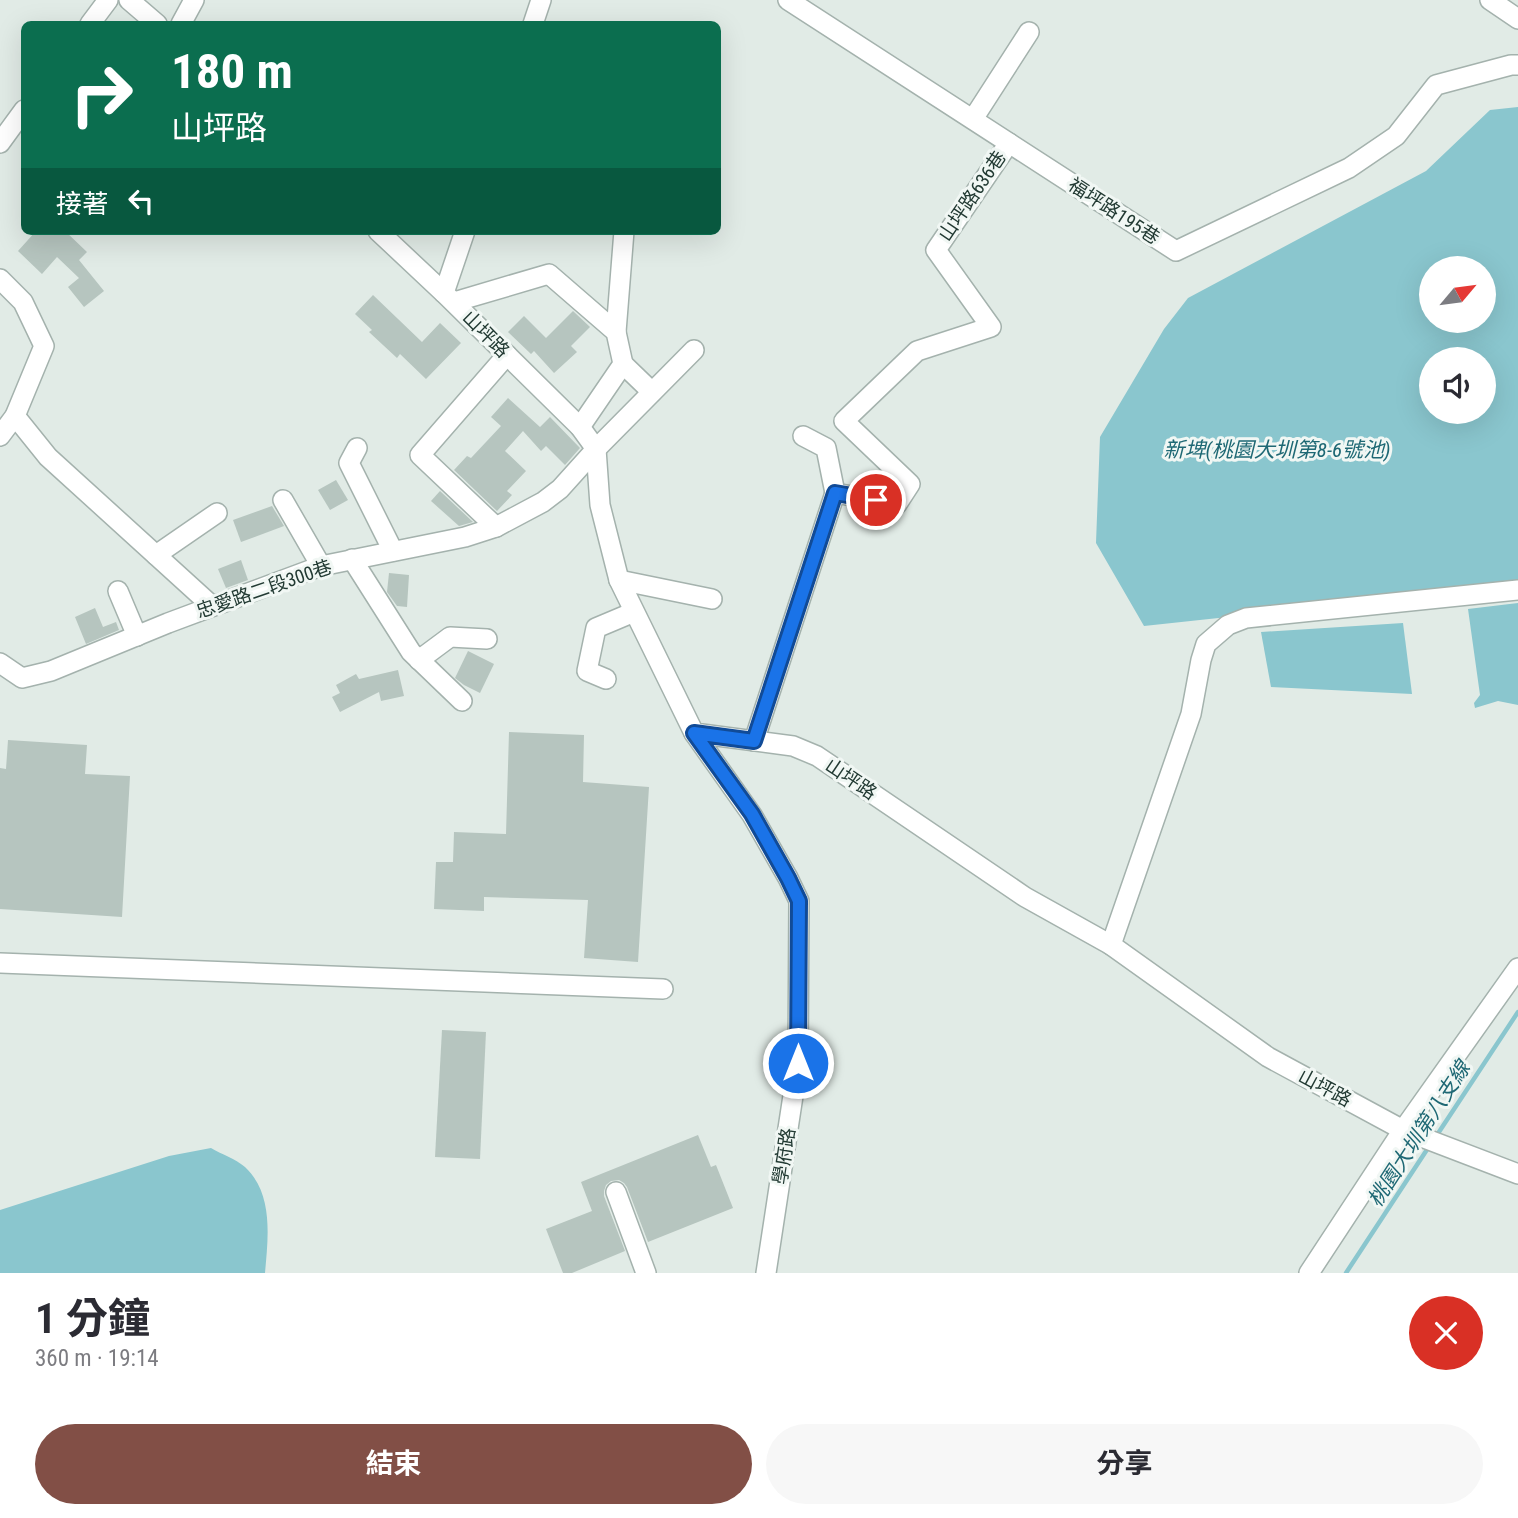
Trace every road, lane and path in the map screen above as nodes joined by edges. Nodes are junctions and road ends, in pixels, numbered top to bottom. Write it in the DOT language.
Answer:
graph roads {
  1 [pos="108,0"];
  2 [pos="129,0"];
  3 [pos="194,0"];
  4 [pos="541,0"];
  5 [pos="788,0"];
  6 [pos="1490,0"];
  7 [pos="1518,19"];
  8 [pos="92,21"];
  9 [pos="154,21"];
  10 [pos="183,21"];
  11 [pos="534,21"];
  12 [pos="1030,32"];
  13 [pos="1518,65"];
  14 [pos="21,114"];
  15 [pos="973,120"];
  16 [pos="0,142"];
  17 [pos="1009,143"];
  18 [pos="382,235"];
  19 [pos="464,235"];
  20 [pos="624,235"];
  21 [pos="0,279"];
  22 [pos="449,297"];
  23 [pos="616,332"];
  24 [pos="694,350"];
  25 [pos="507,355"];
  26 [pos="623,364"];
  27 [pos="652,392"];
  28 [pos="15,415"];
  29 [pos="580,427"];
  30 [pos="0,436"];
  31 [pos="803,436"];
  32 [pos="357,448"];
  33 [pos="596,449"];
  34 [pos="835,493"];
  35 [pos="283,500"];
  36 [pos="218,513"];
  37 [pos="496,527"];
  38 [pos="393,551"];
  39 [pos="156,555"];
  40 [pos="352,559"];
  41 [pos="321,566"];
  42 [pos="619,580"];
  43 [pos="1518,590"];
  44 [pos="118,591"];
  45 [pos="712,599"];
  46 [pos="212,606"];
  47 [pos="635,612"];
  48 [pos="137,636"];
  49 [pos="487,639"];
  50 [pos="419,660"];
  51 [pos="0,663"];
  52 [pos="607,679"];
  53 [pos="462,701"];
  54 [pos="694,733"];
  55 [pos="754,741"];
  56 [pos="1111,945"];
  57 [pos="0,962"];
  58 [pos="1518,968"];
  59 [pos="663,989"];
  60 [pos="1403,1130"];
  61 [pos="1518,1174"];
  62 [pos="616,1192"];
  63 [pos="646,1273"];
  64 [pos="766,1273"];
  65 [pos="1309,1273"];
  1 -- 8 [label="street"];
  2 -- 9 [label="street"];
  3 -- 10 [label="street"];
  4 -- 11 [label="street"];
  5 -- 15 [label="street, 福坪路195巷"];
  6 -- 7 [label="street"];
  12 -- 15 [label="street"];
  13 -- 17 [label="street, 福坪路195巷"];
  14 -- 16 [label="street"];
  15 -- 17 [label="street, 福坪路195巷"];
  17 -- 34 [label="street, 山坪路636巷"];
  18 -- 22 [label="street, 山坪路"];
  19 -- 22 [label="street"];
  20 -- 23 [label="street"];
  21 -- 28 [label="street"];
  22 -- 23 [label="street"];
  22 -- 25 [label="street, 山坪路"];
  23 -- 26 [label="street"];
  24 -- 27 [label="street, 忠愛路二段300巷"];
  25 -- 29 [label="street, 山坪路"];
  25 -- 37 [label="street"];
  26 -- 27 [label="street"];
  26 -- 29 [label="street"];
  27 -- 33 [label="street, 忠愛路二段300巷"];
  28 -- 30 [label="street"];
  28 -- 39 [label="street"];
  29 -- 33 [label="street, 山坪路"];
  31 -- 34 [label="street"];
  32 -- 38 [label="street"];
  33 -- 37 [label="street, 忠愛路二段300巷"];
  33 -- 42 [label="street"];
  34 -- 55 [label="street"];
  35 -- 41 [label="street"];
  36 -- 39 [label="street"];
  37 -- 38 [label="street, 忠愛路二段300巷"];
  38 -- 40 [label="street, 忠愛路二段300巷"];
  39 -- 46 [label="street"];
  40 -- 41 [label="street, 忠愛路二段300巷"];
  40 -- 50 [label="street"];
  41 -- 46 [label="street, 忠愛路二段300巷"];
  42 -- 45 [label="street"];
  42 -- 47 [label="street"];
  43 -- 56 [label="street"];
  44 -- 48 [label="street"];
  46 -- 48 [label="street, 忠愛路二段300巷"];
  47 -- 52 [label="street"];
  47 -- 54 [label="street"];
  48 -- 51 [label="street, 忠愛路二段300巷"];
  49 -- 50 [label="street"];
  50 -- 53 [label="street"];
  54 -- 55 [label="street, 山坪路"];
  54 -- 64 [label="street, 學府路"];
  55 -- 56 [label="street, 山坪路"];
  56 -- 60 [label="street, 山坪路"];
  57 -- 59 [label="street"];
  58 -- 60 [label="street"];
  60 -- 61 [label="street, 山坪路"];
  60 -- 65 [label="street"];
  62 -- 63 [label="street"];
}
